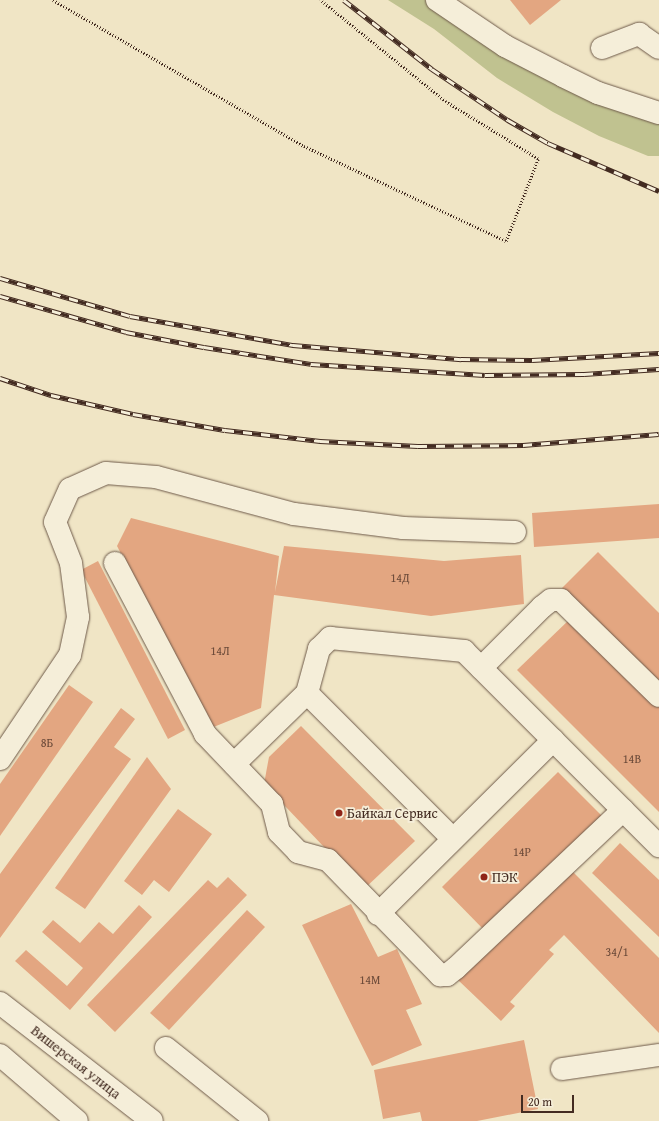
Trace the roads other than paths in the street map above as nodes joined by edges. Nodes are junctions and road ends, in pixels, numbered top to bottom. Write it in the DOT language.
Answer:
graph roads {
  1 [pos="437,0"];
  2 [pos="602,48"];
  3 [pos="659,48"];
  4 [pos="659,113"];
  5 [pos="515,532"];
  6 [pos="115,563"];
  7 [pos="481,668"];
  8 [pos="307,693"];
  9 [pos="659,696"];
  10 [pos="553,740"];
  11 [pos="0,759"];
  12 [pos="234,764"];
  13 [pos="622,810"];
  14 [pos="453,839"];
  15 [pos="659,846"];
  16 [pos="378,914"];
  17 [pos="0,1003"];
  18 [pos="166,1048"];
  19 [pos="0,1055"];
  20 [pos="659,1055"];
  21 [pos="562,1069"];
  22 [pos="77,1121"];
  23 [pos="152,1121"];
  24 [pos="257,1121"];
  1 -- 4 [label="street"];
  2 -- 3 [label="street"];
  5 -- 11 [label="street"];
  6 -- 12 [label="street"];
  7 -- 8 [label="street"];
  7 -- 9 [label="street"];
  7 -- 10 [label="street"];
  8 -- 12 [label="street"];
  8 -- 14 [label="street"];
  10 -- 13 [label="street"];
  10 -- 14 [label="street"];
  12 -- 16 [label="street"];
  13 -- 15 [label="street"];
  13 -- 16 [label="street"];
  14 -- 16 [label="street"];
  17 -- 23 [label="street, Вишерская улица"];
  18 -- 24 [label="street"];
  19 -- 22 [label="street"];
  20 -- 21 [label="street"];
}
